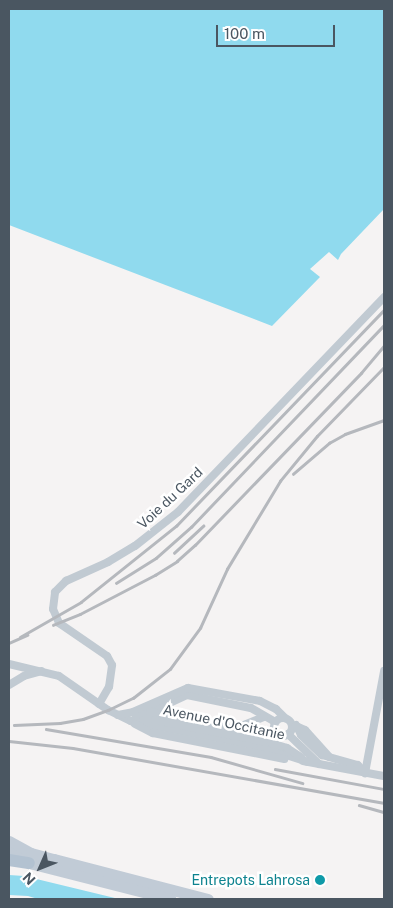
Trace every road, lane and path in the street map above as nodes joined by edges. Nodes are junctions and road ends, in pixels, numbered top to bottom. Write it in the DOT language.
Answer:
graph roads {
  1 [pos="384,297"];
  2 [pos="9,664"];
  3 [pos="41,671"];
  4 [pos="384,671"];
  5 [pos="9,685"];
  6 [pos="99,704"];
  7 [pos="150,712"];
  8 [pos="118,716"];
  9 [pos="264,717"];
  10 [pos="131,721"];
  11 [pos="275,722"];
  12 [pos="291,722"];
  13 [pos="288,734"];
  14 [pos="308,762"];
  15 [pos="322,766"];
  16 [pos="365,772"];
  17 [pos="384,776"];
  18 [pos="9,841"];
  19 [pos="9,852"];
  20 [pos="9,860"];
  21 [pos="29,863"];
  22 [pos="171,899"];
  23 [pos="208,899"];
  1 -- 6 [label="street, Voie du Gard"];
  2 -- 3 [label="street, Avenue d'Occitanie"];
  3 -- 5 [label="street"];
  3 -- 6 [label="street, Avenue d'Occitanie"];
  4 -- 16 [label="street"];
  6 -- 8 [label="street, Avenue d'Occitanie"];
  7 -- 9 [label="street"];
  7 -- 9 [label="street"];
  7 -- 10 [label="street"];
  8 -- 10 [label="street, Avenue d'Occitanie"];
  8 -- 12 [label="street"];
  9 -- 11 [label="street"];
  10 -- 14 [label="street, Avenue d'Occitanie"];
  10 -- 14 [label="street, Avenue d'Occitanie"];
  11 -- 12 [label="street"];
  11 -- 13 [label="street"];
  12 -- 13 [label="street"];
  12 -- 16 [label="street"];
  13 -- 15 [label="street"];
  14 -- 15 [label="street, Avenue d'Occitanie"];
  15 -- 16 [label="street, Avenue d'Occitanie"];
  16 -- 17 [label="street, Avenue d'Occitanie"];
  18 -- 23 [label="main road"];
  19 -- 21 [label="main road"];
  20 -- 21 [label="main road"];
  21 -- 22 [label="main road"];
}
